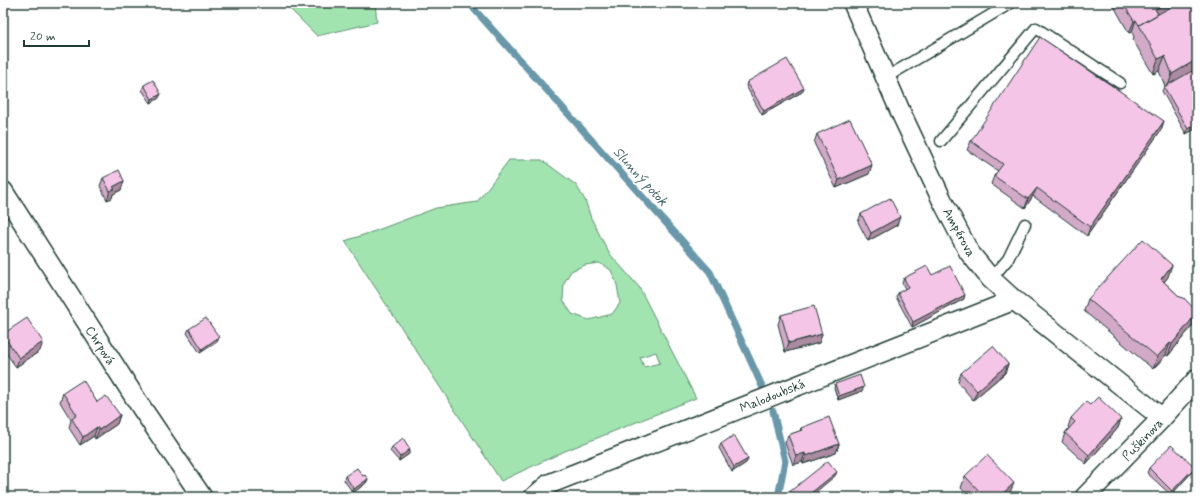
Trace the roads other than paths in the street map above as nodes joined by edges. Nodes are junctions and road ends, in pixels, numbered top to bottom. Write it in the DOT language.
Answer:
graph roads {
  1 [pos="853,3"];
  2 [pos="1011,3"];
  3 [pos="885,78"];
  4 [pos="1120,83"];
  5 [pos="941,141"];
  6 [pos="3,191"];
  7 [pos="1025,224"];
  8 [pos="991,279"];
  9 [pos="1014,300"];
  10 [pos="1197,379"];
  11 [pos="1162,418"];
  12 [pos="202,497"];
  13 [pos="534,497"];
  14 [pos="1085,497"];
  1 -- 3 [label="street, Ampérova"];
  2 -- 3 [label="lane"];
  3 -- 8 [label="street, Ampérova"];
  4 -- 5 [label="lane"];
  6 -- 12 [label="street, Chrpová"];
  7 -- 8 [label="lane"];
  8 -- 9 [label="street, Ampérova"];
  9 -- 11 [label="street, Ampérova"];
  9 -- 13 [label="street, Malodoubská"];
  10 -- 11 [label="street, Puškinova"];
  11 -- 14 [label="street, Puškinova"];
}
